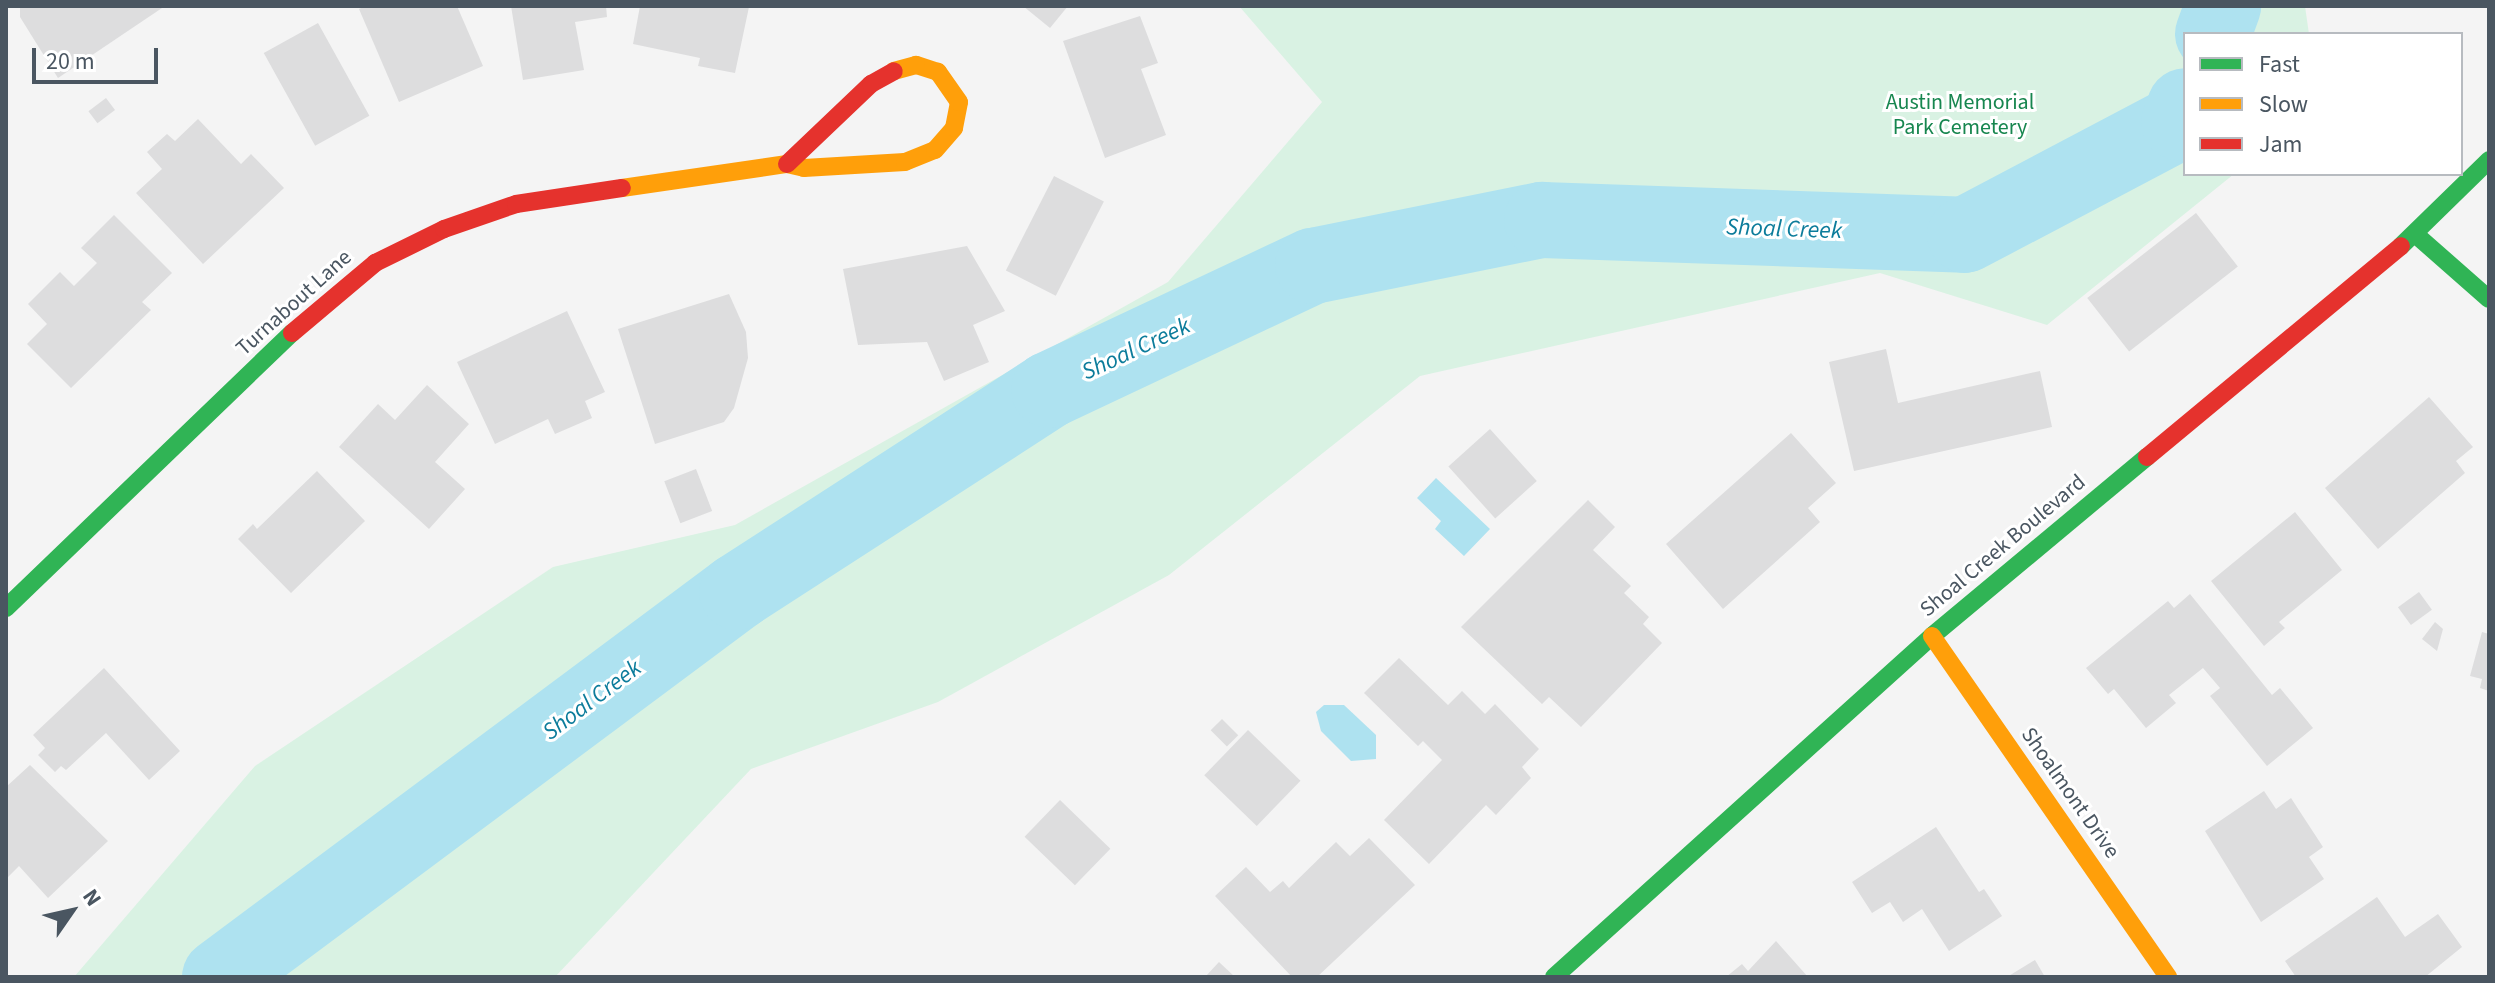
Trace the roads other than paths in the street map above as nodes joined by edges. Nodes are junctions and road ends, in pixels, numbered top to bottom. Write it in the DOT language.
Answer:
graph roads {
  1 [pos="2489,160"];
  2 [pos="787,164"];
  3 [pos="2415,234"];
  4 [pos="2489,299"];
  5 [pos="6,608"];
  6 [pos="1932,636"];
  7 [pos="1554,977"];
  8 [pos="2168,977"];
  1 -- 3 [label="street, Shoal Creek Boulevard"];
  2 -- 2 [label="street, Turnabout Lane"];
  2 -- 5 [label="street, Turnabout Lane"];
  3 -- 4 [label="street"];
  3 -- 6 [label="street, Shoal Creek Boulevard"];
  6 -- 7 [label="street, Shoal Creek Boulevard"];
  6 -- 8 [label="street, Shoalmont Drive"];
}
